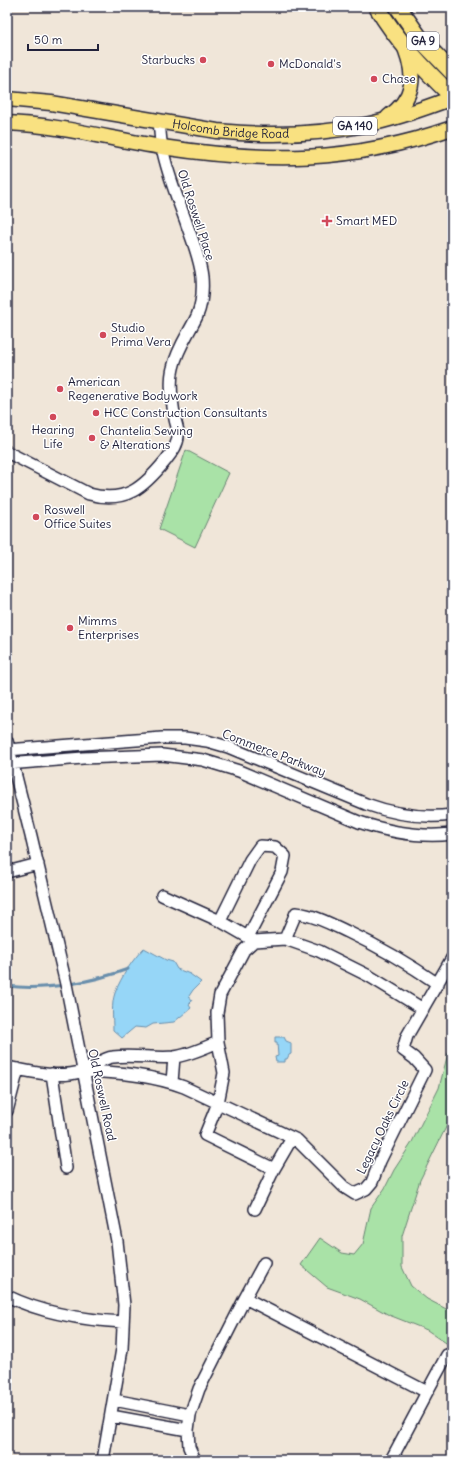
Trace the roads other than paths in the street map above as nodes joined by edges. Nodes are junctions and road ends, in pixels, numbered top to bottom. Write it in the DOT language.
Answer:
graph roads {
  1 [pos="377,7"];
  2 [pos="398,7"];
  3 [pos="405,48"];
  4 [pos="435,56"];
  5 [pos="452,62"];
  6 [pos="452,72"];
  7 [pos="452,97"];
  8 [pos="7,99"];
  9 [pos="159,120"];
  10 [pos="384,120"];
  11 [pos="7,123"];
  12 [pos="452,128"];
  13 [pos="436,133"];
  14 [pos="452,134"];
  15 [pos="162,147"];
  16 [pos="7,452"];
  17 [pos="8,747"];
  18 [pos="10,764"];
  19 [pos="452,815"];
  20 [pos="452,834"];
  21 [pos="38,864"];
  22 [pos="7,872"];
  23 [pos="162,895"];
  24 [pos="220,921"];
  25 [pos="251,939"];
  26 [pos="285,939"];
  27 [pos="452,958"];
  28 [pos="438,984"];
  29 [pos="423,1009"];
  30 [pos="218,1042"];
  31 [pos="174,1057"];
  32 [pos="12,1068"];
  33 [pos="84,1071"];
  34 [pos="52,1074"];
  35 [pos="172,1082"];
  36 [pos="218,1103"];
  37 [pos="7,1111"];
  38 [pos="292,1138"];
  39 [pos="66,1168"];
  40 [pos="274,1169"];
  41 [pos="255,1209"];
  42 [pos="264,1263"];
  43 [pos="7,1296"];
  44 [pos="245,1298"];
  45 [pos="123,1322"];
  46 [pos="447,1355"];
  47 [pos="427,1392"];
  48 [pos="114,1400"];
  49 [pos="166,1410"];
  50 [pos="190,1415"];
  51 [pos="111,1416"];
  52 [pos="163,1426"];
  53 [pos="188,1430"];
  54 [pos="103,1460"];
  55 [pos="195,1460"];
  56 [pos="391,1460"];
  1 -- 3 [label="highway, GA 9"];
  2 -- 4 [label="highway, GA 9"];
  3 -- 7 [label="highway, GA 9"];
  3 -- 10 [label="main road"];
  4 -- 5 [label="main road"];
  4 -- 6 [label="highway, GA 9"];
  7 -- 10 [label="main road, Holcomb Bridge Road / GA 140"];
  8 -- 9 [label="main road, Holcomb Bridge Road / GA 140"];
  9 -- 10 [label="main road, Holcomb Bridge Road / GA 140"];
  9 -- 15 [label="street, Old Roswell Place"];
  11 -- 15 [label="main road, GA 140"];
  12 -- 13 [label="main road"];
  13 -- 14 [label="main road, GA 140"];
  13 -- 15 [label="main road, GA 140"];
  15 -- 16 [label="street, Old Roswell Place"];
  17 -- 18 [label="street, Old Roswell Road"];
  17 -- 19 [label="street, Commerce Parkway"];
  18 -- 20 [label="street"];
  18 -- 21 [label="street, Old Roswell Road"];
  21 -- 22 [label="street"];
  21 -- 33 [label="street, Old Roswell Road"];
  23 -- 24 [label="street"];
  24 -- 25 [label="street"];
  24 -- 25 [label="street"];
  25 -- 26 [label="street"];
  25 -- 30 [label="street"];
  26 -- 28 [label="street"];
  26 -- 29 [label="street"];
  27 -- 28 [label="street, Legacy Oaks Circle"];
  28 -- 29 [label="street, Legacy Oaks Circle"];
  29 -- 38 [label="street, Legacy Oaks Circle"];
  30 -- 31 [label="street"];
  30 -- 36 [label="street"];
  31 -- 33 [label="street"];
  31 -- 35 [label="street"];
  32 -- 34 [label="street"];
  32 -- 37 [label="street"];
  33 -- 34 [label="street"];
  33 -- 35 [label="street, Legacy Oaks Circle"];
  33 -- 45 [label="street, Old Roswell Road"];
  34 -- 39 [label="street"];
  35 -- 36 [label="street, Legacy Oaks Circle"];
  36 -- 38 [label="street, Legacy Oaks Circle"];
  36 -- 40 [label="street"];
  38 -- 40 [label="street"];
  40 -- 41 [label="street"];
  42 -- 44 [label="street"];
  43 -- 45 [label="street"];
  44 -- 47 [label="street"];
  44 -- 50 [label="street"];
  45 -- 48 [label="street, Old Roswell Road"];
  46 -- 47 [label="street"];
  47 -- 56 [label="street"];
  48 -- 49 [label="street"];
  48 -- 51 [label="street, Old Roswell Road"];
  49 -- 50 [label="street"];
  49 -- 52 [label="street"];
  50 -- 53 [label="street"];
  51 -- 52 [label="street"];
  51 -- 54 [label="street, Old Roswell Road"];
  52 -- 53 [label="street"];
  53 -- 55 [label="street"];
}
